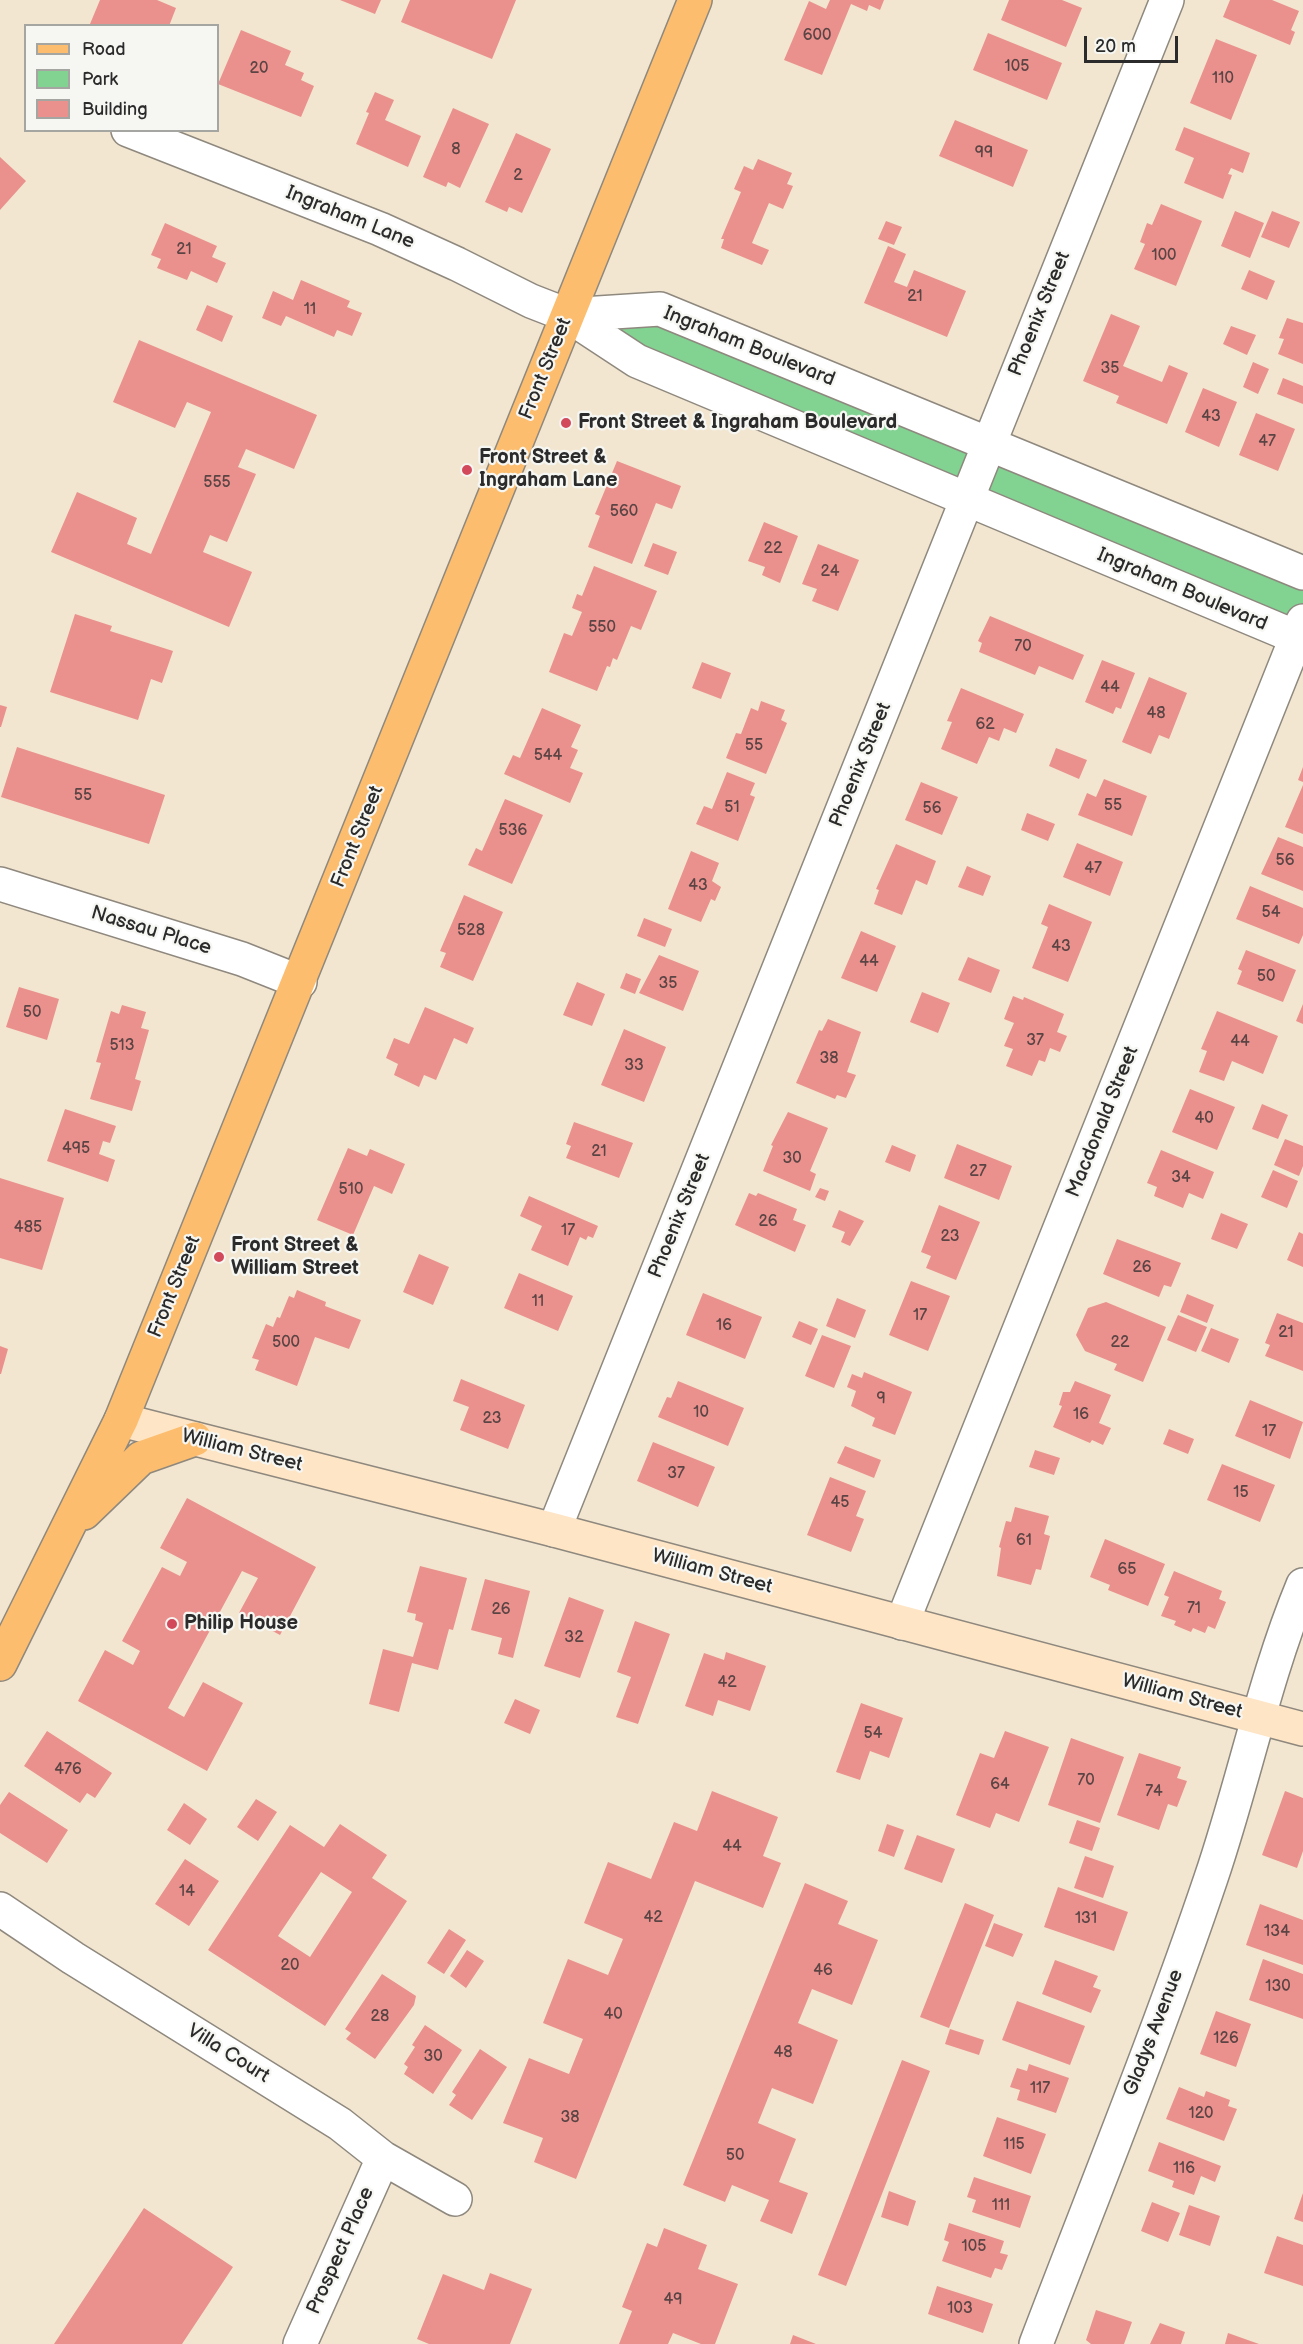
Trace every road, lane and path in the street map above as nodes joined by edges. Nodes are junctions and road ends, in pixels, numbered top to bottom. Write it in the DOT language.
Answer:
graph roads {
  1 [pos="695,0"];
  2 [pos="1167,0"];
  3 [pos="133,132"];
  4 [pos="567,315"];
  5 [pos="987,445"];
  6 [pos="966,501"];
  7 [pos="1303,573"];
  8 [pos="1301,633"];
  9 [pos="0,884"];
  10 [pos="300,982"];
  11 [pos="121,1420"];
  12 [pos="195,1438"];
  13 [pos="68,1528"];
  14 [pos="554,1530"];
  15 [pos="1303,1585"];
  16 [pos="902,1623"];
  17 [pos="0,1664"];
  18 [pos="1260,1718"];
  19 [pos="1303,1729"];
  20 [pos="0,1909"];
  21 [pos="383,2158"];
  22 [pos="455,2199"];
  23 [pos="300,2344"];
  24 [pos="1036,2344"];
  1 -- 4 [label="main road, Front Street"];
  2 -- 5 [label="street, Phoenix Street"];
  3 -- 4 [label="street, Ingraham Lane"];
  4 -- 5 [label="street, Ingraham Boulevard"];
  4 -- 6 [label="street, Ingraham Boulevard"];
  4 -- 10 [label="main road, Front Street"];
  5 -- 6 [label="street, Phoenix Street"];
  5 -- 7 [label="street, Ingraham Boulevard"];
  6 -- 8 [label="street, Ingraham Boulevard"];
  6 -- 14 [label="street, Phoenix Street"];
  8 -- 16 [label="street, Macdonald Street"];
  9 -- 10 [label="street, Nassau Place"];
  10 -- 11 [label="main road, Front Street"];
  11 -- 12 [label="street, William Street"];
  11 -- 13 [label="main road, Front Street"];
  12 -- 13 [label="main road"];
  12 -- 14 [label="street, William Street"];
  13 -- 17 [label="main road, Front Street"];
  14 -- 16 [label="street, William Street"];
  15 -- 18 [label="street, Gladys Avenue"];
  16 -- 18 [label="street, William Street"];
  18 -- 19 [label="street, William Street"];
  18 -- 24 [label="street, Gladys Avenue"];
  20 -- 21 [label="street, Villa Court"];
  21 -- 22 [label="street, Villa Court"];
  21 -- 23 [label="street, Prospect Place"];
}
